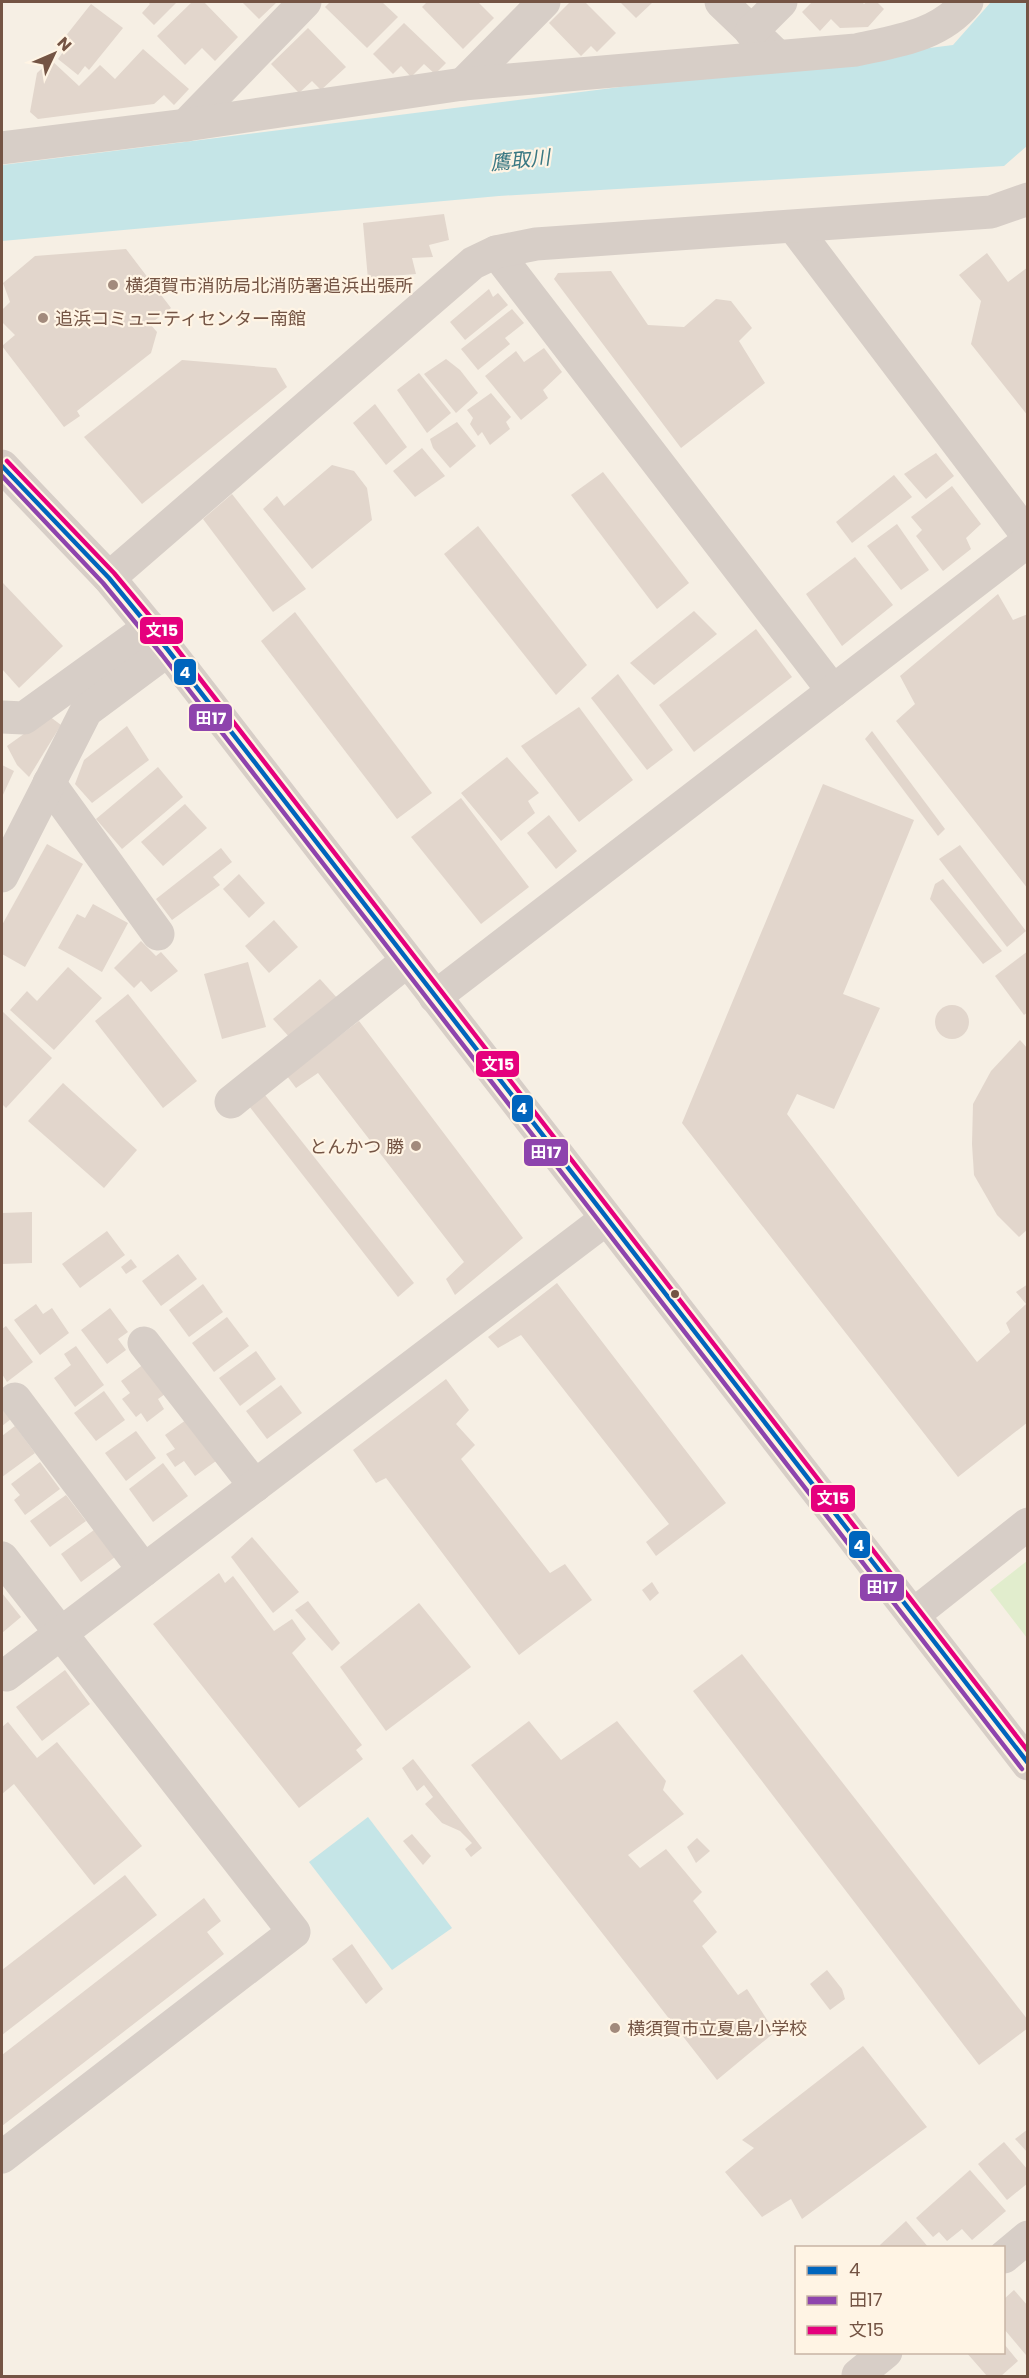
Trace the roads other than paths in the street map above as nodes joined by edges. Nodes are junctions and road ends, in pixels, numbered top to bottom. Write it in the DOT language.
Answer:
graph roads {
  1 [pos="305,2"];
  2 [pos="544,2"];
  3 [pos="721,2"];
  4 [pos="781,2"];
  5 [pos="967,2"];
  6 [pos="751,32"];
  7 [pos="776,55"];
  8 [pos="463,84"];
  9 [pos="186,125"];
  10 [pos="2,148"];
  11 [pos="1028,199"];
  12 [pos="794,227"];
  13 [pos="496,252"];
  14 [pos="2,466"];
  15 [pos="1028,536"];
  16 [pos="1028,541"];
  17 [pos="109,578"];
  18 [pos="159,639"];
  19 [pos="833,691"];
  20 [pos="2,717"];
  21 [pos="49,783"];
  22 [pos="2,876"];
  23 [pos="158,934"];
  24 [pos="407,961"];
  25 [pos="435,997"];
  26 [pos="231,1102"];
  27 [pos="606,1219"];
  28 [pos="144,1343"];
  29 [pos="15,1399"];
  30 [pos="255,1486"];
  31 [pos="1028,1524"];
  32 [pos="2,1558"];
  33 [pos="144,1570"];
  34 [pos="913,1615"];
  35 [pos="60,1634"];
  36 [pos="6,1676"];
  37 [pos="1028,1764"];
  38 [pos="2,2157"];
  39 [pos="1028,2237"];
  40 [pos="1005,2256"];
  41 [pos="883,2354"];
  42 [pos="858,2375"];
  1 -- 9 [label="street"];
  2 -- 8 [label="street"];
  3 -- 6 [label="street"];
  4 -- 6 [label="street"];
  5 -- 7 [label="street"];
  6 -- 7 [label="street"];
  7 -- 8 [label="street"];
  8 -- 9 [label="street"];
  9 -- 10 [label="street"];
  11 -- 12 [label="street"];
  12 -- 13 [label="street"];
  12 -- 15 [label="street"];
  13 -- 17 [label="street"];
  13 -- 19 [label="street"];
  14 -- 17 [label="street"];
  16 -- 19 [label="street"];
  17 -- 18 [label="street"];
  18 -- 20 [label="street"];
  18 -- 21 [label="street"];
  18 -- 24 [label="street"];
  19 -- 25 [label="street"];
  21 -- 22 [label="street"];
  21 -- 23 [label="street"];
  24 -- 25 [label="street"];
  24 -- 26 [label="street"];
  25 -- 27 [label="street"];
  27 -- 30 [label="street"];
  27 -- 34 [label="street"];
  28 -- 30 [label="street"];
  29 -- 33 [label="street"];
  30 -- 33 [label="street"];
  31 -- 34 [label="street"];
  32 -- 35 [label="street"];
  33 -- 35 [label="street"];
  34 -- 37 [label="street"];
  35 -- 36 [label="street"];
  35 -- 38 [label="street"];
  39 -- 40 [label="street"];
  41 -- 42 [label="street"];
}
